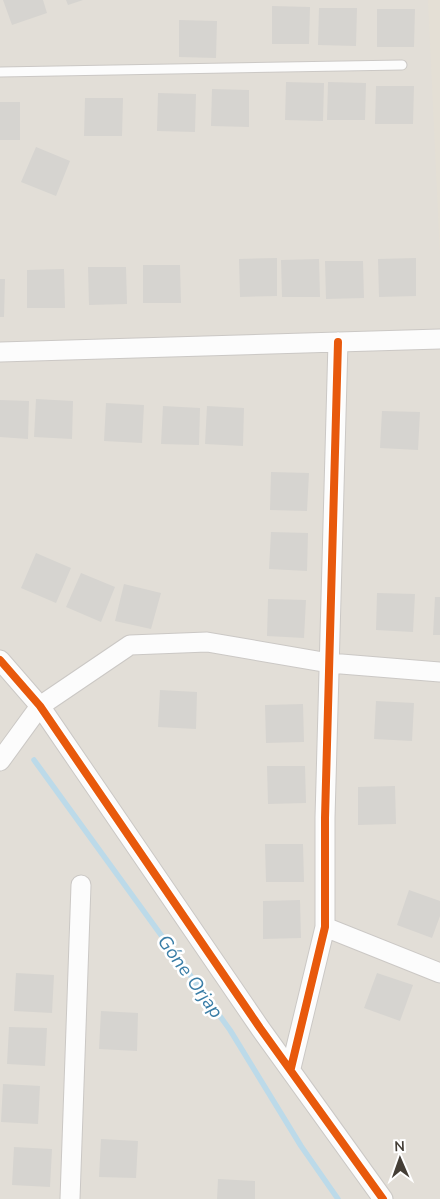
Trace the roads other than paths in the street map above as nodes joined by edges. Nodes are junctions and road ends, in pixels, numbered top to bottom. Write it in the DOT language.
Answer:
graph roads {
  1 [pos="402,65"];
  2 [pos="0,72"];
  3 [pos="440,339"];
  4 [pos="338,342"];
  5 [pos="0,352"];
  6 [pos="0,660"];
  7 [pos="329,663"];
  8 [pos="440,672"];
  9 [pos="40,706"];
  10 [pos="0,761"];
  11 [pos="82,885"];
  12 [pos="324,927"];
  13 [pos="440,972"];
  14 [pos="291,1068"];
  15 [pos="70,1199"];
  16 [pos="382,1199"];
  1 -- 2 [label="lane"];
  3 -- 4 [label="street"];
  4 -- 5 [label="street"];
  4 -- 7 [label="street"];
  6 -- 9 [label="street"];
  7 -- 8 [label="street"];
  7 -- 9 [label="street"];
  7 -- 12 [label="street"];
  9 -- 10 [label="street"];
  9 -- 14 [label="street"];
  11 -- 15 [label="street"];
  12 -- 13 [label="street"];
  12 -- 14 [label="street"];
  14 -- 16 [label="street"];
}
